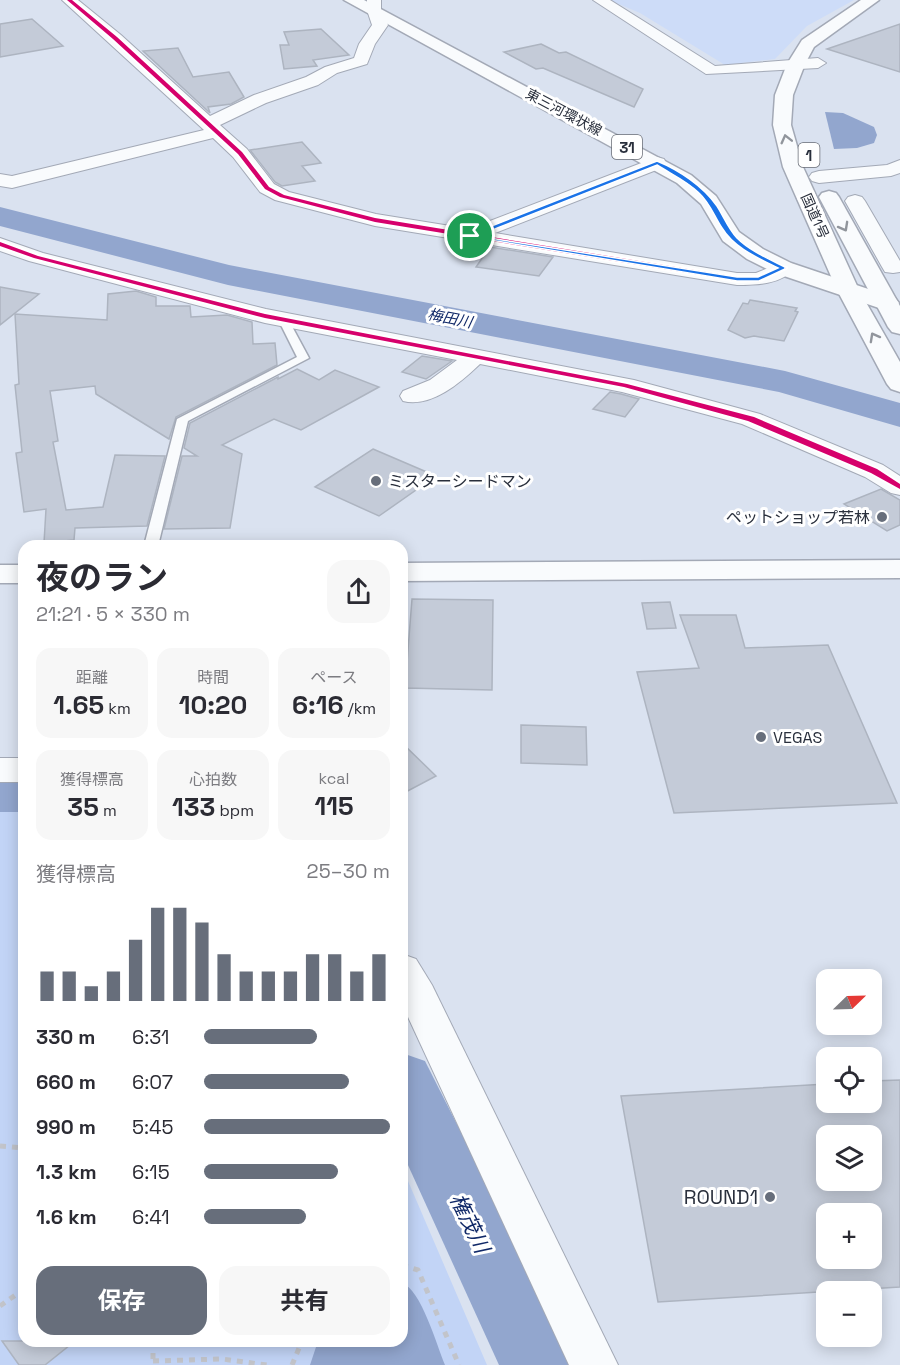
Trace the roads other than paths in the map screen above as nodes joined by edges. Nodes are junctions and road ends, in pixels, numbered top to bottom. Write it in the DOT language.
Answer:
graph roads {
  1 [pos="69,0"];
  2 [pos="352,0"];
  3 [pos="600,0"];
  4 [pos="374,5"];
  5 [pos="875,6"];
  6 [pos="818,63"];
  7 [pos="796,64"];
  8 [pos="803,102"];
  9 [pos="212,128"];
  10 [pos="657,163"];
  11 [pos="900,166"];
  12 [pos="816,169"];
  13 [pos="0,180"];
  14 [pos="877,194"];
  15 [pos="855,201"];
  16 [pos="832,204"];
  17 [pos="470,236"];
  18 [pos="0,244"];
  19 [pos="897,267"];
  20 [pos="783,268"];
  21 [pos="868,271"];
  22 [pos="848,290"];
  23 [pos="893,305"];
  24 [pos="283,319"];
  25 [pos="900,327"];
  26 [pos="476,356"];
  27 [pos="900,384"];
  28 [pos="412,396"];
  29 [pos="900,487"];
  30 [pos="153,540"];
  31 [pos="900,569"];
  32 [pos="408,572"];
  33 [pos="0,574"];
  34 [pos="18,574"];
  35 [pos="0,770"];
  36 [pos="18,770"];
  37 [pos="408,980"];
  38 [pos="594,1365"];
  1 -- 9 [label="street"];
  2 -- 4 [label="main road, 東三河環状線 / 31"];
  3 -- 7 [label="street"];
  4 -- 9 [label="street"];
  4 -- 10 [label="main road, 東三河環状線 / 31"];
  5 -- 6 [label="main road, 国道1号 / 1"];
  5 -- 7 [label="main road, 国道1号 / 1"];
  6 -- 7 [label="street"];
  6 -- 8 [label="main road, 国道1号 / 1"];
  22 -- 7 [label="main road, 国道1号 / 1, one-way"];
  9 -- 13 [label="street"];
  9 -- 17 [label="street"];
  10 -- 17 [label="street"];
  10 -- 20 [label="main road, 東三河環状線 / 31"];
  11 -- 12 [label="street"];
  12 -- 16 [label="main road, 国道1号 / 1"];
  14 -- 15 [label="street"];
  15 -- 16 [label="street"];
  15 -- 19 [label="street"];
  16 -- 21 [label="main road, 国道1号 / 1, one-way"];
  17 -- 20 [label="street"];
  18 -- 24 [label="street"];
  19 -- 21 [label="street"];
  20 -- 22 [label="main road, 東三河環状線 / 31"];
  21 -- 23 [label="main road, 国道1号 / 1"];
  22 -- 23 [label="main road, 東三河環状線 / 31"];
  27 -- 22 [label="main road, 国道1号 / 1, one-way"];
  23 -- 25 [label="main road, 国道1号 / 1"];
  24 -- 26 [label="street"];
  24 -- 30 [label="lane"];
  26 -- 28 [label="street"];
  26 -- 29 [label="street"];
  31 -- 32 [label="main road"];
  33 -- 34 [label="main road"];
  35 -- 36 [label="street"];
  37 -- 38 [label="street"];
}
